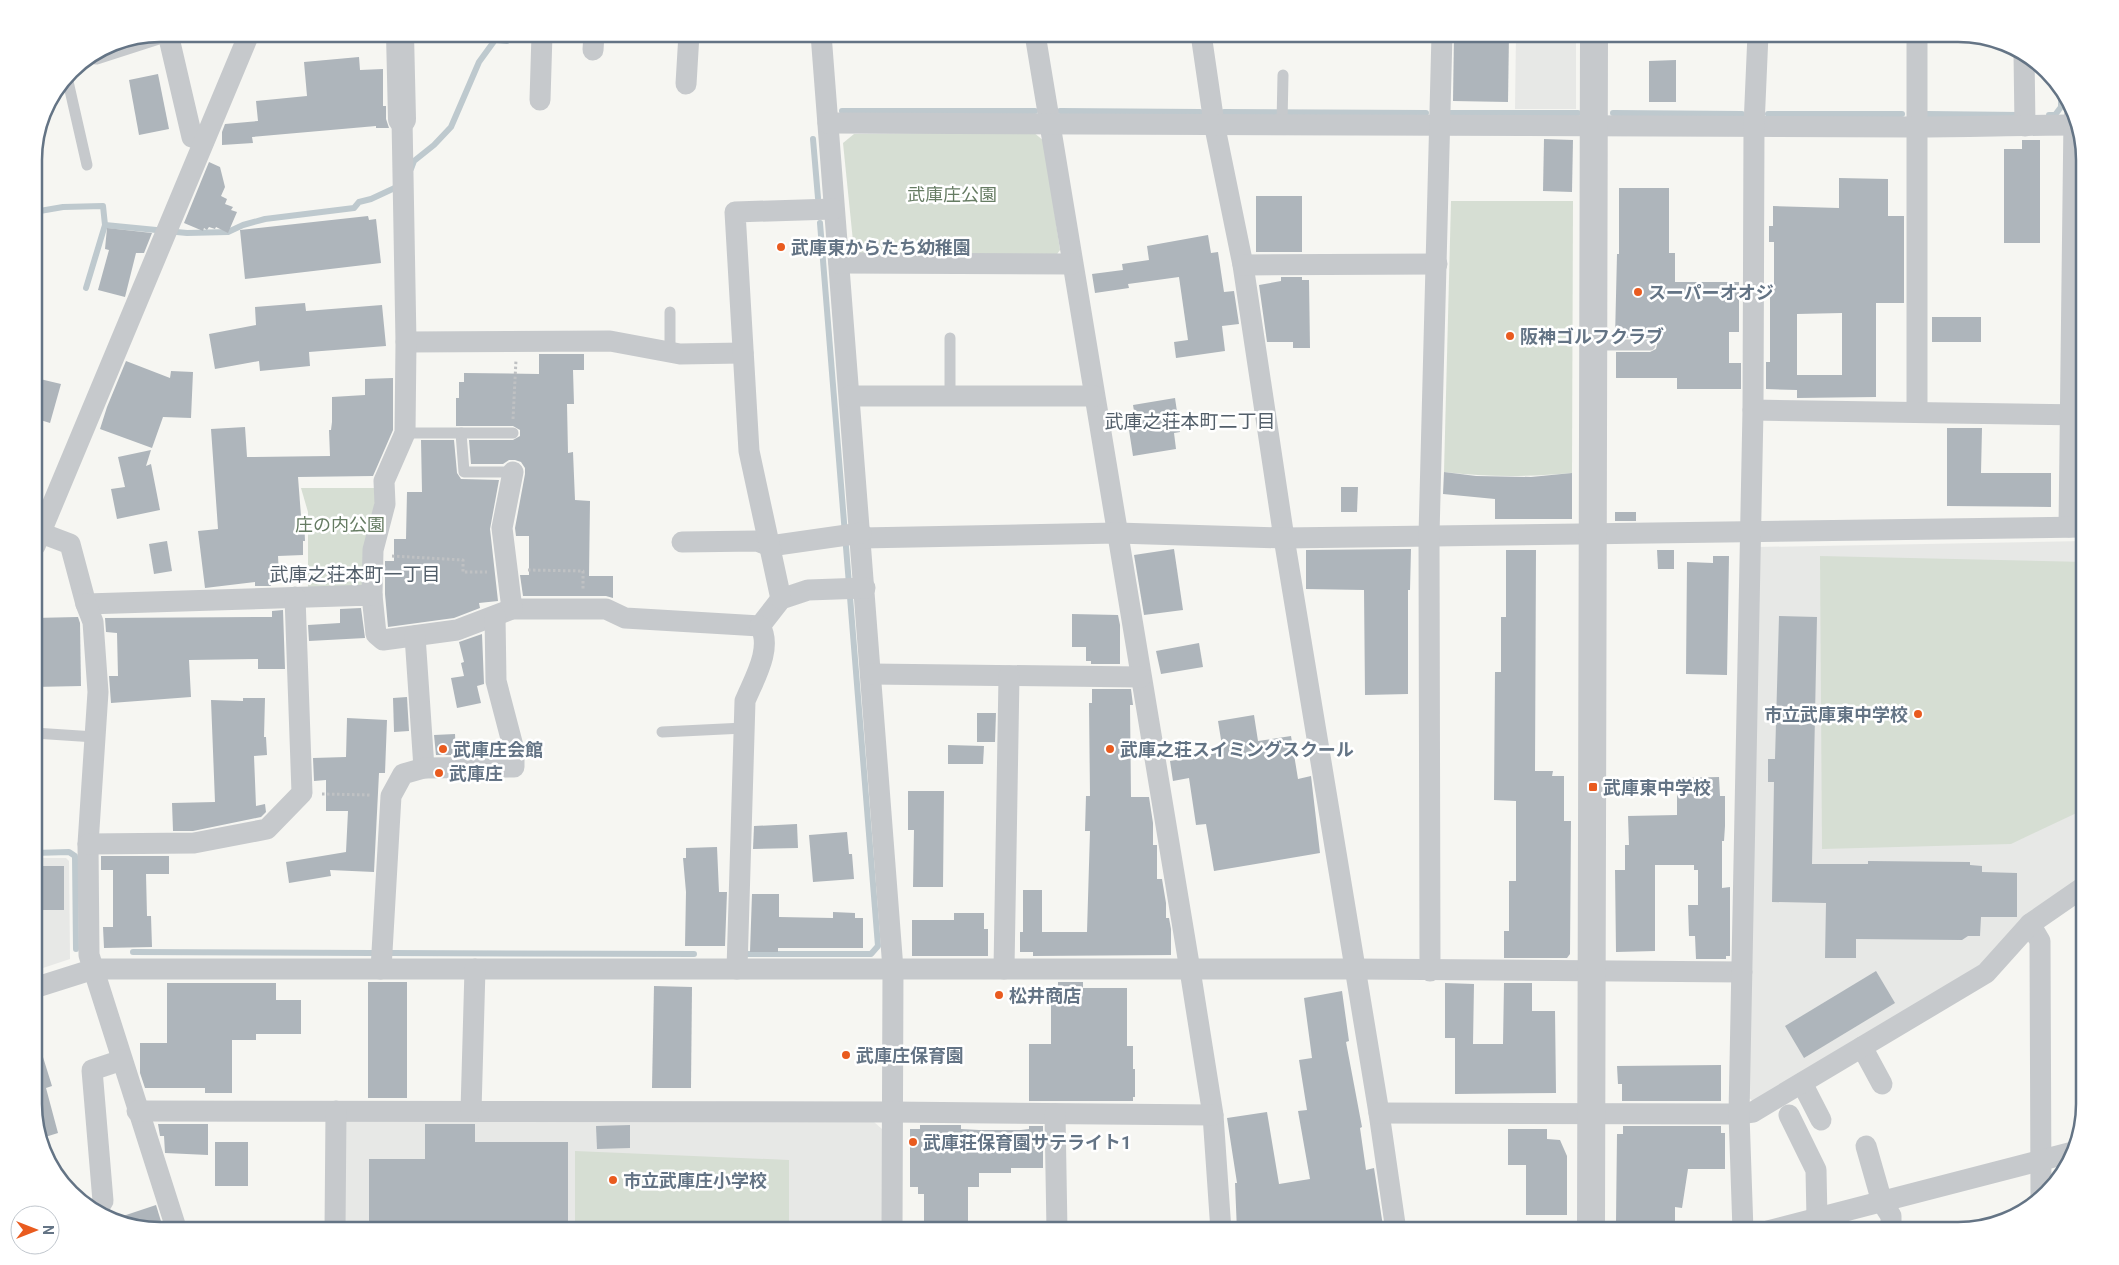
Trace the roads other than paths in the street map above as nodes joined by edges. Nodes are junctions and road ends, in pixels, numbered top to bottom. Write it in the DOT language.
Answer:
graph roads {
  1 [pos="170,42"];
  2 [pos="246,42"];
  3 [pos="400,42"];
  4 [pos="542,42"];
  5 [pos="689,42"];
  6 [pos="822,42"];
  7 [pos="1036,42"];
  8 [pos="1202,42"];
  9 [pos="1442,42"];
  10 [pos="1594,42"];
  11 [pos="1758,42"];
  12 [pos="1917,42"];
  13 [pos="2024,63"];
  14 [pos="1283,75"];
  15 [pos="686,84"];
  16 [pos="69,86"];
  17 [pos="540,100"];
  18 [pos="1282,115"];
  19 [pos="1754,117"];
  20 [pos="2025,118"];
  21 [pos="402,119"];
  22 [pos="828,122"];
  23 [pos="2069,122"];
  24 [pos="1049,123"];
  25 [pos="1214,123"];
  26 [pos="1441,124"];
  27 [pos="1594,126"];
  28 [pos="1917,127"];
  29 [pos="204,140"];
  30 [pos="2075,146"];
  31 [pos="87,165"];
  32 [pos="833,210"];
  33 [pos="839,263"];
  34 [pos="1072,264"];
  35 [pos="1437,264"];
  36 [pos="1243,265"];
  37 [pos="2076,268"];
  38 [pos="670,312"];
  39 [pos="950,338"];
  40 [pos="406,342"];
  41 [pos="1593,345"];
  42 [pos="1650,345"];
  43 [pos="670,352"];
  44 [pos="743,353"];
  45 [pos="850,396"];
  46 [pos="950,396"];
  47 [pos="1094,396"];
  48 [pos="1753,410"];
  49 [pos="1917,412"];
  50 [pos="2076,415"];
  51 [pos="513,433"];
  52 [pos="404,434"];
  53 [pos="460,434"];
  54 [pos="513,472"];
  55 [pos="43,522"];
  56 [pos="2076,527"];
  57 [pos="1117,533"];
  58 [pos="1751,533"];
  59 [pos="1429,535"];
  60 [pos="1593,535"];
  61 [pos="852,536"];
  62 [pos="1284,538"];
  63 [pos="43,539"];
  64 [pos="682,542"];
  65 [pos="770,546"];
  66 [pos="854,588"];
  67 [pos="372,595"];
  68 [pos="295,597"];
  69 [pos="781,599"];
  70 [pos="86,604"];
  71 [pos="503,612"];
  72 [pos="760,626"];
  73 [pos="415,636"];
  74 [pos="871,674"];
  75 [pos="1009,676"];
  76 [pos="1141,677"];
  77 [pos="744,728"];
  78 [pos="662,732"];
  79 [pos="43,734"];
  80 [pos="95,737"];
  81 [pos="424,768"];
  82 [pos="88,844"];
  83 [pos="2076,892"];
  84 [pos="2030,924"];
  85 [pos="94,968"];
  86 [pos="893,968"];
  87 [pos="381,969"];
  88 [pos="475,969"];
  89 [pos="737,969"];
  90 [pos="1004,969"];
  91 [pos="1355,969"];
  92 [pos="1190,970"];
  93 [pos="1430,971"];
  94 [pos="1593,971"];
  95 [pos="1742,972"];
  96 [pos="43,985"];
  97 [pos="1862,1047"];
  98 [pos="122,1060"];
  99 [pos="1802,1083"];
  100 [pos="1882,1084"];
  101 [pos="137,1111"];
  102 [pos="336,1111"];
  103 [pos="471,1111"];
  104 [pos="891,1112"];
  105 [pos="1379,1113"];
  106 [pos="1055,1114"];
  107 [pos="1592,1114"];
  108 [pos="1739,1114"];
  109 [pos="1212,1115"];
  110 [pos="1789,1115"];
  111 [pos="1821,1120"];
  112 [pos="1866,1146"];
  113 [pos="2066,1153"];
  114 [pos="2041,1160"];
  115 [pos="2041,1189"];
  116 [pos="1882,1202"];
  117 [pos="99,1206"];
  118 [pos="1817,1219"];
  119 [pos="174,1222"];
  120 [pos="335,1222"];
  121 [pos="892,1222"];
  122 [pos="1057,1222"];
  123 [pos="1220,1222"];
  124 [pos="1395,1222"];
  125 [pos="1592,1222"];
  126 [pos="1743,1222"];
  127 [pos="1805,1222"];
  128 [pos="1891,1222"];
  1 -- 29 [label="street"];
  2 -- 29 [label="street"];
  3 -- 21 [label="street"];
  4 -- 17 [label="street"];
  5 -- 15 [label="street"];
  6 -- 22 [label="street"];
  7 -- 24 [label="street"];
  8 -- 25 [label="street"];
  9 -- 26 [label="street"];
  10 -- 27 [label="street"];
  11 -- 19 [label="street"];
  12 -- 28 [label="street"];
  13 -- 20 [label="street"];
  14 -- 18 [label="lane"];
  16 -- 31 [label="lane"];
  18 -- 25 [label="street"];
  18 -- 26 [label="street"];
  19 -- 27 [label="street"];
  19 -- 28 [label="street"];
  19 -- 48 [label="street"];
  20 -- 23 [label="street"];
  20 -- 28 [label="street"];
  21 -- 40 [label="street"];
  22 -- 24 [label="street"];
  22 -- 32 [label="street"];
  24 -- 25 [label="street"];
  24 -- 34 [label="street"];
  25 -- 36 [label="street"];
  26 -- 27 [label="street"];
  26 -- 35 [label="street"];
  27 -- 41 [label="street"];
  28 -- 49 [label="street"];
  29 -- 55 [label="street"];
  30 -- 37 [label="street"];
  32 -- 33 [label="street"];
  32 -- 44 [label="street"];
  33 -- 34 [label="street"];
  33 -- 45 [label="street"];
  34 -- 47 [label="street"];
  35 -- 36 [label="street"];
  35 -- 59 [label="street"];
  36 -- 62 [label="street"];
  38 -- 43 [label="lane"];
  39 -- 46 [label="lane"];
  40 -- 43 [label="street"];
  40 -- 52 [label="street"];
  41 -- 42 [label="lane"];
  41 -- 60 [label="street"];
  43 -- 44 [label="street"];
  44 -- 65 [label="street"];
  45 -- 46 [label="street"];
  45 -- 61 [label="street"];
  46 -- 47 [label="street"];
  47 -- 57 [label="street"];
  48 -- 49 [label="street"];
  48 -- 58 [label="street"];
  49 -- 50 [label="street"];
  51 -- 53 [label="lane"];
  52 -- 53 [label="lane"];
  52 -- 67 [label="street"];
  53 -- 54 [label="lane"];
  54 -- 71 [label="street"];
  56 -- 58 [label="street"];
  57 -- 61 [label="street"];
  57 -- 62 [label="street"];
  57 -- 76 [label="street"];
  58 -- 60 [label="street"];
  58 -- 95 [label="street"];
  59 -- 60 [label="street"];
  59 -- 62 [label="street"];
  59 -- 93 [label="street"];
  60 -- 94 [label="street"];
  61 -- 65 [label="street"];
  61 -- 66 [label="street"];
  62 -- 91 [label="street"];
  63 -- 70 [label="street"];
  64 -- 65 [label="street"];
  65 -- 69 [label="street"];
  66 -- 69 [label="street"];
  66 -- 74 [label="street"];
  67 -- 68 [label="street"];
  67 -- 73 [label="street"];
  68 -- 70 [label="street"];
  68 -- 82 [label="street"];
  69 -- 72 [label="street"];
  70 -- 80 [label="street"];
  71 -- 72 [label="street"];
  71 -- 73 [label="street"];
  71 -- 81 [label="street"];
  72 -- 77 [label="street"];
  73 -- 81 [label="street"];
  74 -- 75 [label="street"];
  74 -- 86 [label="street"];
  75 -- 76 [label="street"];
  75 -- 90 [label="street"];
  76 -- 92 [label="street"];
  77 -- 78 [label="lane"];
  77 -- 89 [label="street"];
  79 -- 80 [label="lane"];
  80 -- 82 [label="street"];
  81 -- 87 [label="street"];
  82 -- 85 [label="street"];
  83 -- 84 [label="street"];
  84 -- 97 [label="street"];
  84 -- 114 [label="street"];
  85 -- 87 [label="street"];
  85 -- 96 [label="street"];
  85 -- 98 [label="street"];
  86 -- 89 [label="street"];
  86 -- 90 [label="street"];
  86 -- 104 [label="street"];
  87 -- 88 [label="street"];
  88 -- 89 [label="street"];
  88 -- 103 [label="street"];
  90 -- 92 [label="street"];
  91 -- 92 [label="street"];
  91 -- 93 [label="street"];
  91 -- 105 [label="street"];
  92 -- 109 [label="street"];
  93 -- 94 [label="street"];
  94 -- 95 [label="street"];
  94 -- 107 [label="street"];
  95 -- 108 [label="street"];
  97 -- 99 [label="street"];
  97 -- 100 [label="street"];
  98 -- 101 [label="street"];
  98 -- 117 [label="street"];
  99 -- 108 [label="street"];
  99 -- 111 [label="street"];
  101 -- 102 [label="street"];
  101 -- 119 [label="street"];
  102 -- 103 [label="street"];
  102 -- 120 [label="street"];
  103 -- 104 [label="street"];
  104 -- 106 [label="street"];
  104 -- 121 [label="street"];
  105 -- 107 [label="street"];
  105 -- 124 [label="street"];
  106 -- 109 [label="street"];
  106 -- 122 [label="street"];
  107 -- 108 [label="street"];
  107 -- 125 [label="street"];
  108 -- 126 [label="street"];
  109 -- 123 [label="street"];
  110 -- 118 [label="street"];
  112 -- 116 [label="street"];
  113 -- 114 [label="street"];
  114 -- 115 [label="street"];
  114 -- 116 [label="street"];
  116 -- 118 [label="street"];
  116 -- 128 [label="street"];
  118 -- 127 [label="street"];
}
